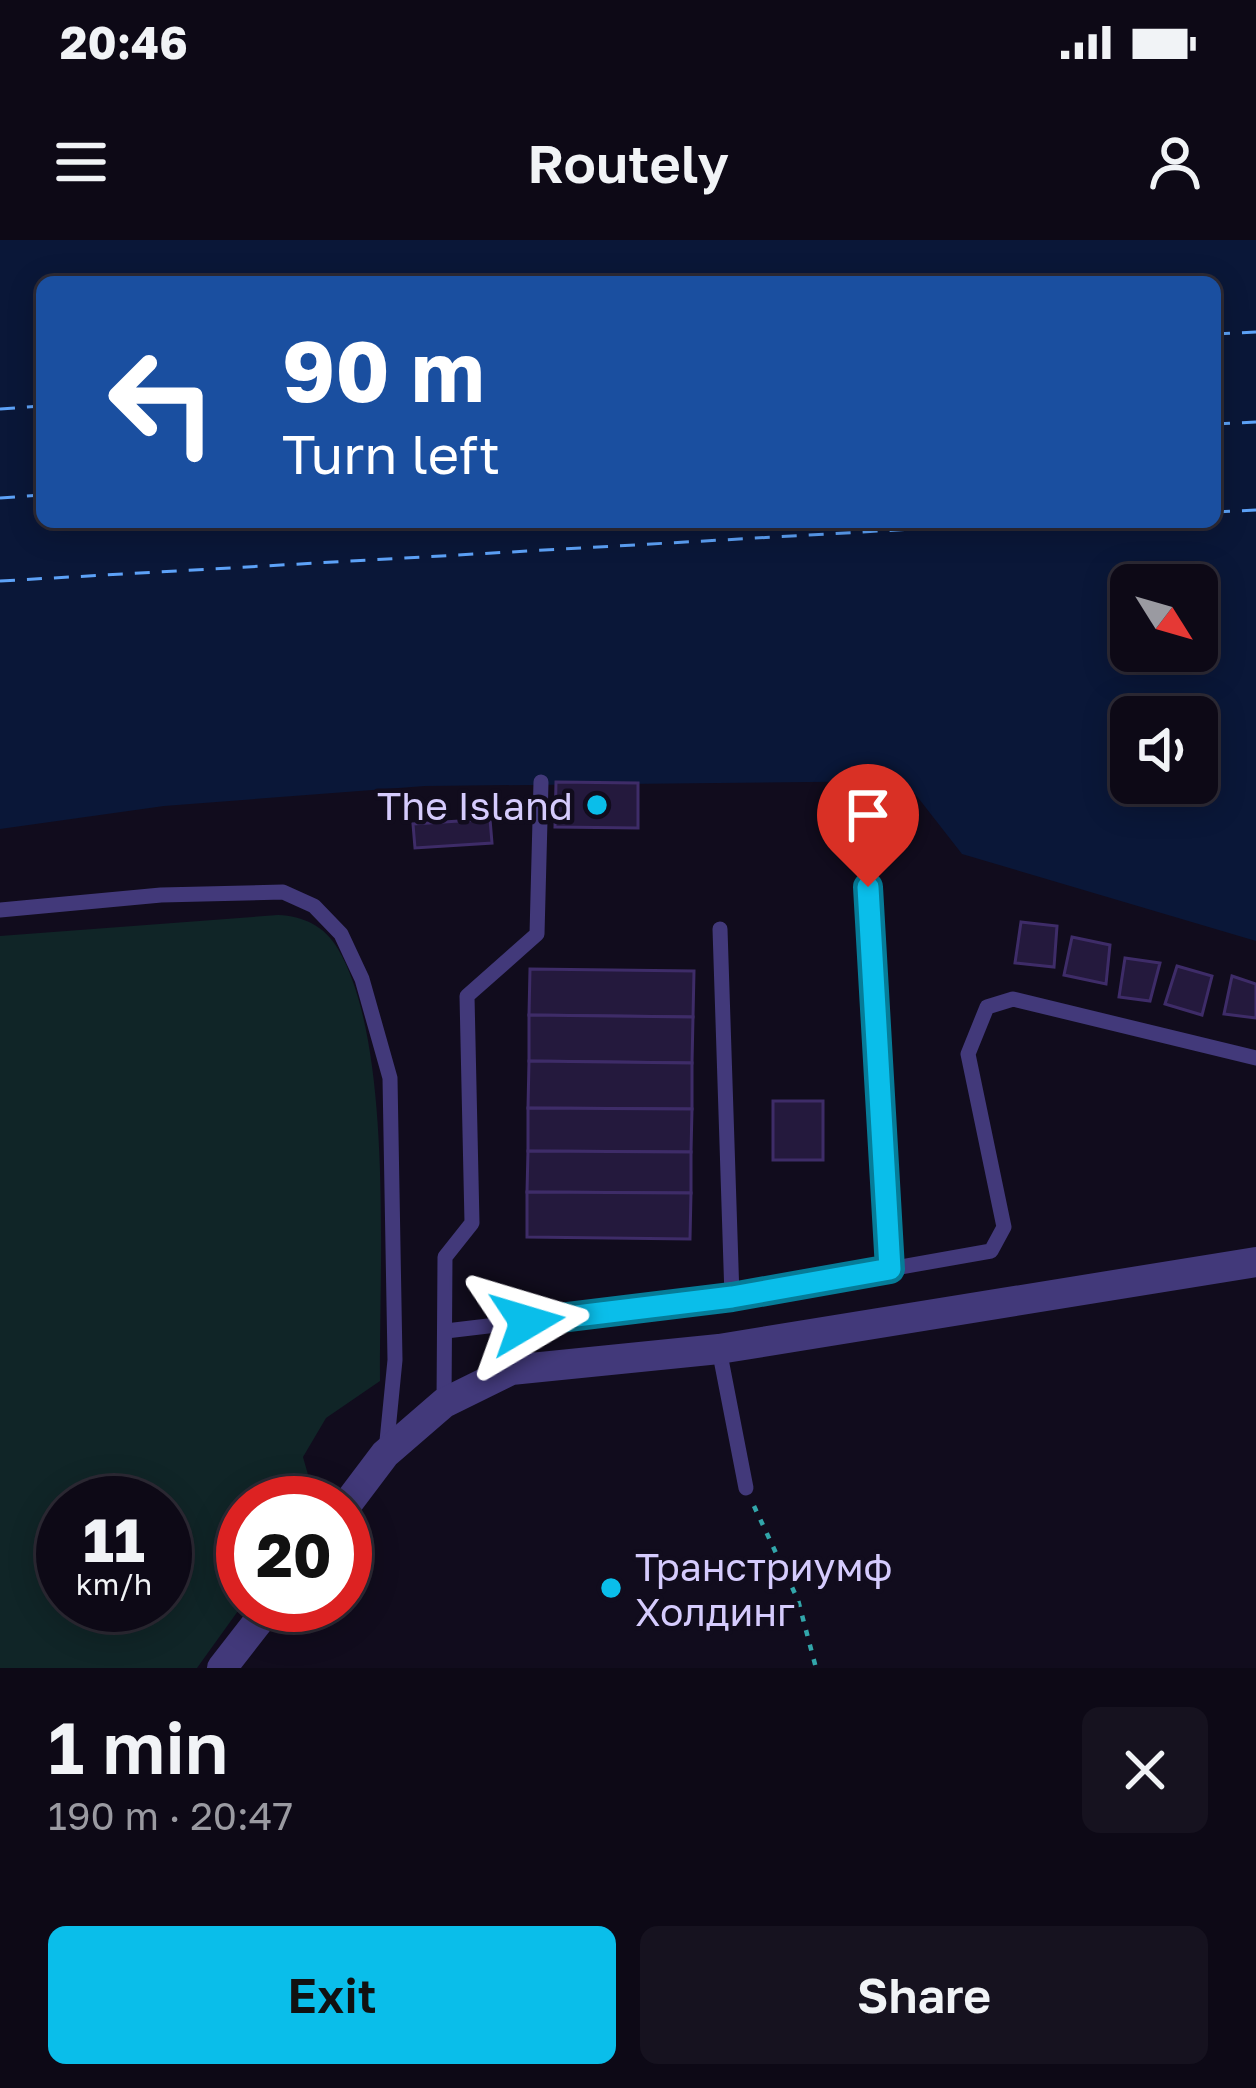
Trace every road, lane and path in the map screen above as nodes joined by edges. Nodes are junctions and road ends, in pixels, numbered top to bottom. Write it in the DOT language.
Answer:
graph roads {
  1 [pos="541,782"];
  2 [pos="868,887"];
  3 [pos="0,910"];
  4 [pos="720,928"];
  5 [pos="1256,1058"];
  6 [pos="1256,1262"];
  7 [pos="890,1269"];
  8 [pos="732,1297"];
  9 [pos="446,1331"];
  10 [pos="719,1349"];
  11 [pos="444,1403"];
  12 [pos="386,1454"];
  13 [pos="369,1476"];
  14 [pos="746,1488"];
  15 [pos="250,1632"];
  16 [pos="223,1668"];
  17 [pos="816,1668"];
  1 -- 9 [label="lane"];
  2 -- 7 [label="lane"];
  3 -- 12 [label="lane"];
  4 -- 8 [label="lane"];
  5 -- 7 [label="lane"];
  6 -- 10 [label="street"];
  7 -- 8 [label="lane"];
  8 -- 9 [label="lane"];
  9 -- 11 [label="lane"];
  10 -- 11 [label="street"];
  10 -- 14 [label="lane"];
  11 -- 12 [label="street"];
  12 -- 13 [label="street"];
  14 -- 17 [label="path"];
  15 -- 16 [label="street"];
}
